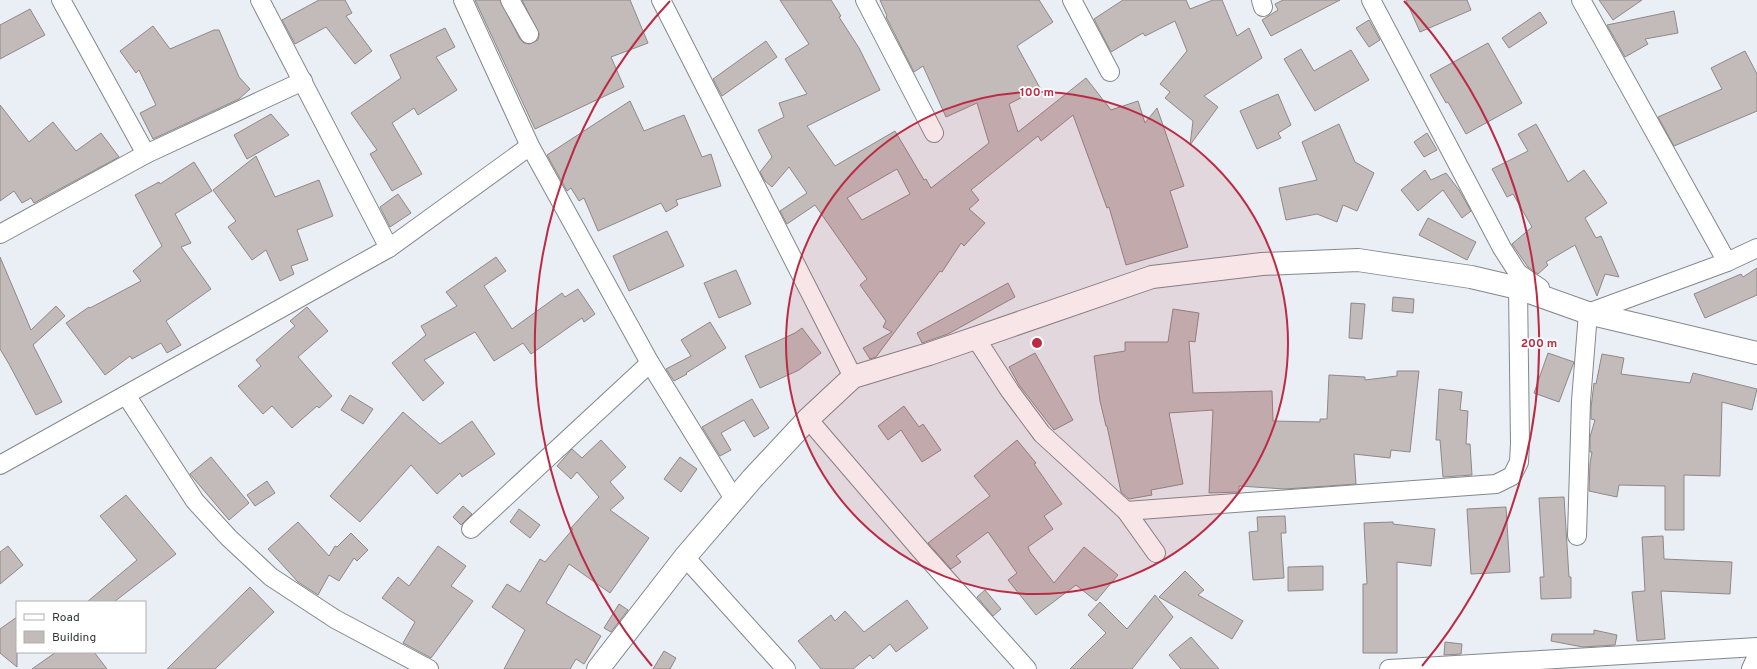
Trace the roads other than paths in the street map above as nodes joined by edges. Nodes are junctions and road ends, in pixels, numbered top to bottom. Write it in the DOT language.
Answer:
graph roads {
  1 [pos="61,0"];
  2 [pos="260,0"];
  3 [pos="464,0"];
  4 [pos="510,0"];
  5 [pos="661,0"];
  6 [pos="866,0"];
  7 [pos="1072,0"];
  8 [pos="1371,0"];
  9 [pos="1581,0"];
  10 [pos="528,34"];
  11 [pos="1110,72"];
  12 [pos="303,81"];
  13 [pos="934,133"];
  14 [pos="530,146"];
  15 [pos="146,154"];
  16 [pos="0,234"];
  17 [pos="389,248"];
  18 [pos="1757,248"];
  19 [pos="1727,262"];
  20 [pos="1518,288"];
  21 [pos="1588,313"];
  22 [pos="975,337"];
  23 [pos="1757,353"];
  24 [pos="650,363"];
  25 [pos="853,376"];
  26 [pos="126,395"];
  27 [pos="808,419"];
  28 [pos="0,465"];
  29 [pos="734,499"];
  30 [pos="1126,512"];
  31 [pos="472,529"];
  32 [pos="1577,536"];
  33 [pos="1156,553"];
  34 [pos="685,557"];
  35 [pos="1757,647"];
  36 [pos="1757,656"];
  37 [pos="428,669"];
  38 [pos="598,669"];
  39 [pos="786,669"];
  40 [pos="1027,669"];
  41 [pos="1389,669"];
  42 [pos="1751,669"];
  1 -- 15 [label="street"];
  2 -- 12 [label="street"];
  3 -- 14 [label="street"];
  4 -- 10 [label="street"];
  5 -- 25 [label="street"];
  6 -- 13 [label="street"];
  7 -- 11 [label="street"];
  8 -- 21 [label="street"];
  9 -- 19 [label="street"];
  12 -- 15 [label="street"];
  12 -- 17 [label="street"];
  14 -- 17 [label="street"];
  14 -- 24 [label="street"];
  15 -- 16 [label="street"];
  17 -- 26 [label="street"];
  18 -- 19 [label="street"];
  19 -- 21 [label="street"];
  20 -- 21 [label="street"];
  20 -- 22 [label="street"];
  20 -- 30 [label="street"];
  21 -- 23 [label="street"];
  21 -- 32 [label="street"];
  22 -- 25 [label="street"];
  22 -- 30 [label="street"];
  24 -- 29 [label="street"];
  24 -- 31 [label="street"];
  25 -- 27 [label="street"];
  26 -- 28 [label="street"];
  26 -- 37 [label="street"];
  27 -- 29 [label="street"];
  27 -- 40 [label="street"];
  29 -- 34 [label="street"];
  30 -- 33 [label="street"];
  34 -- 38 [label="street"];
  34 -- 39 [label="street"];
  35 -- 41 [label="street"];
  36 -- 42 [label="street"];
}
